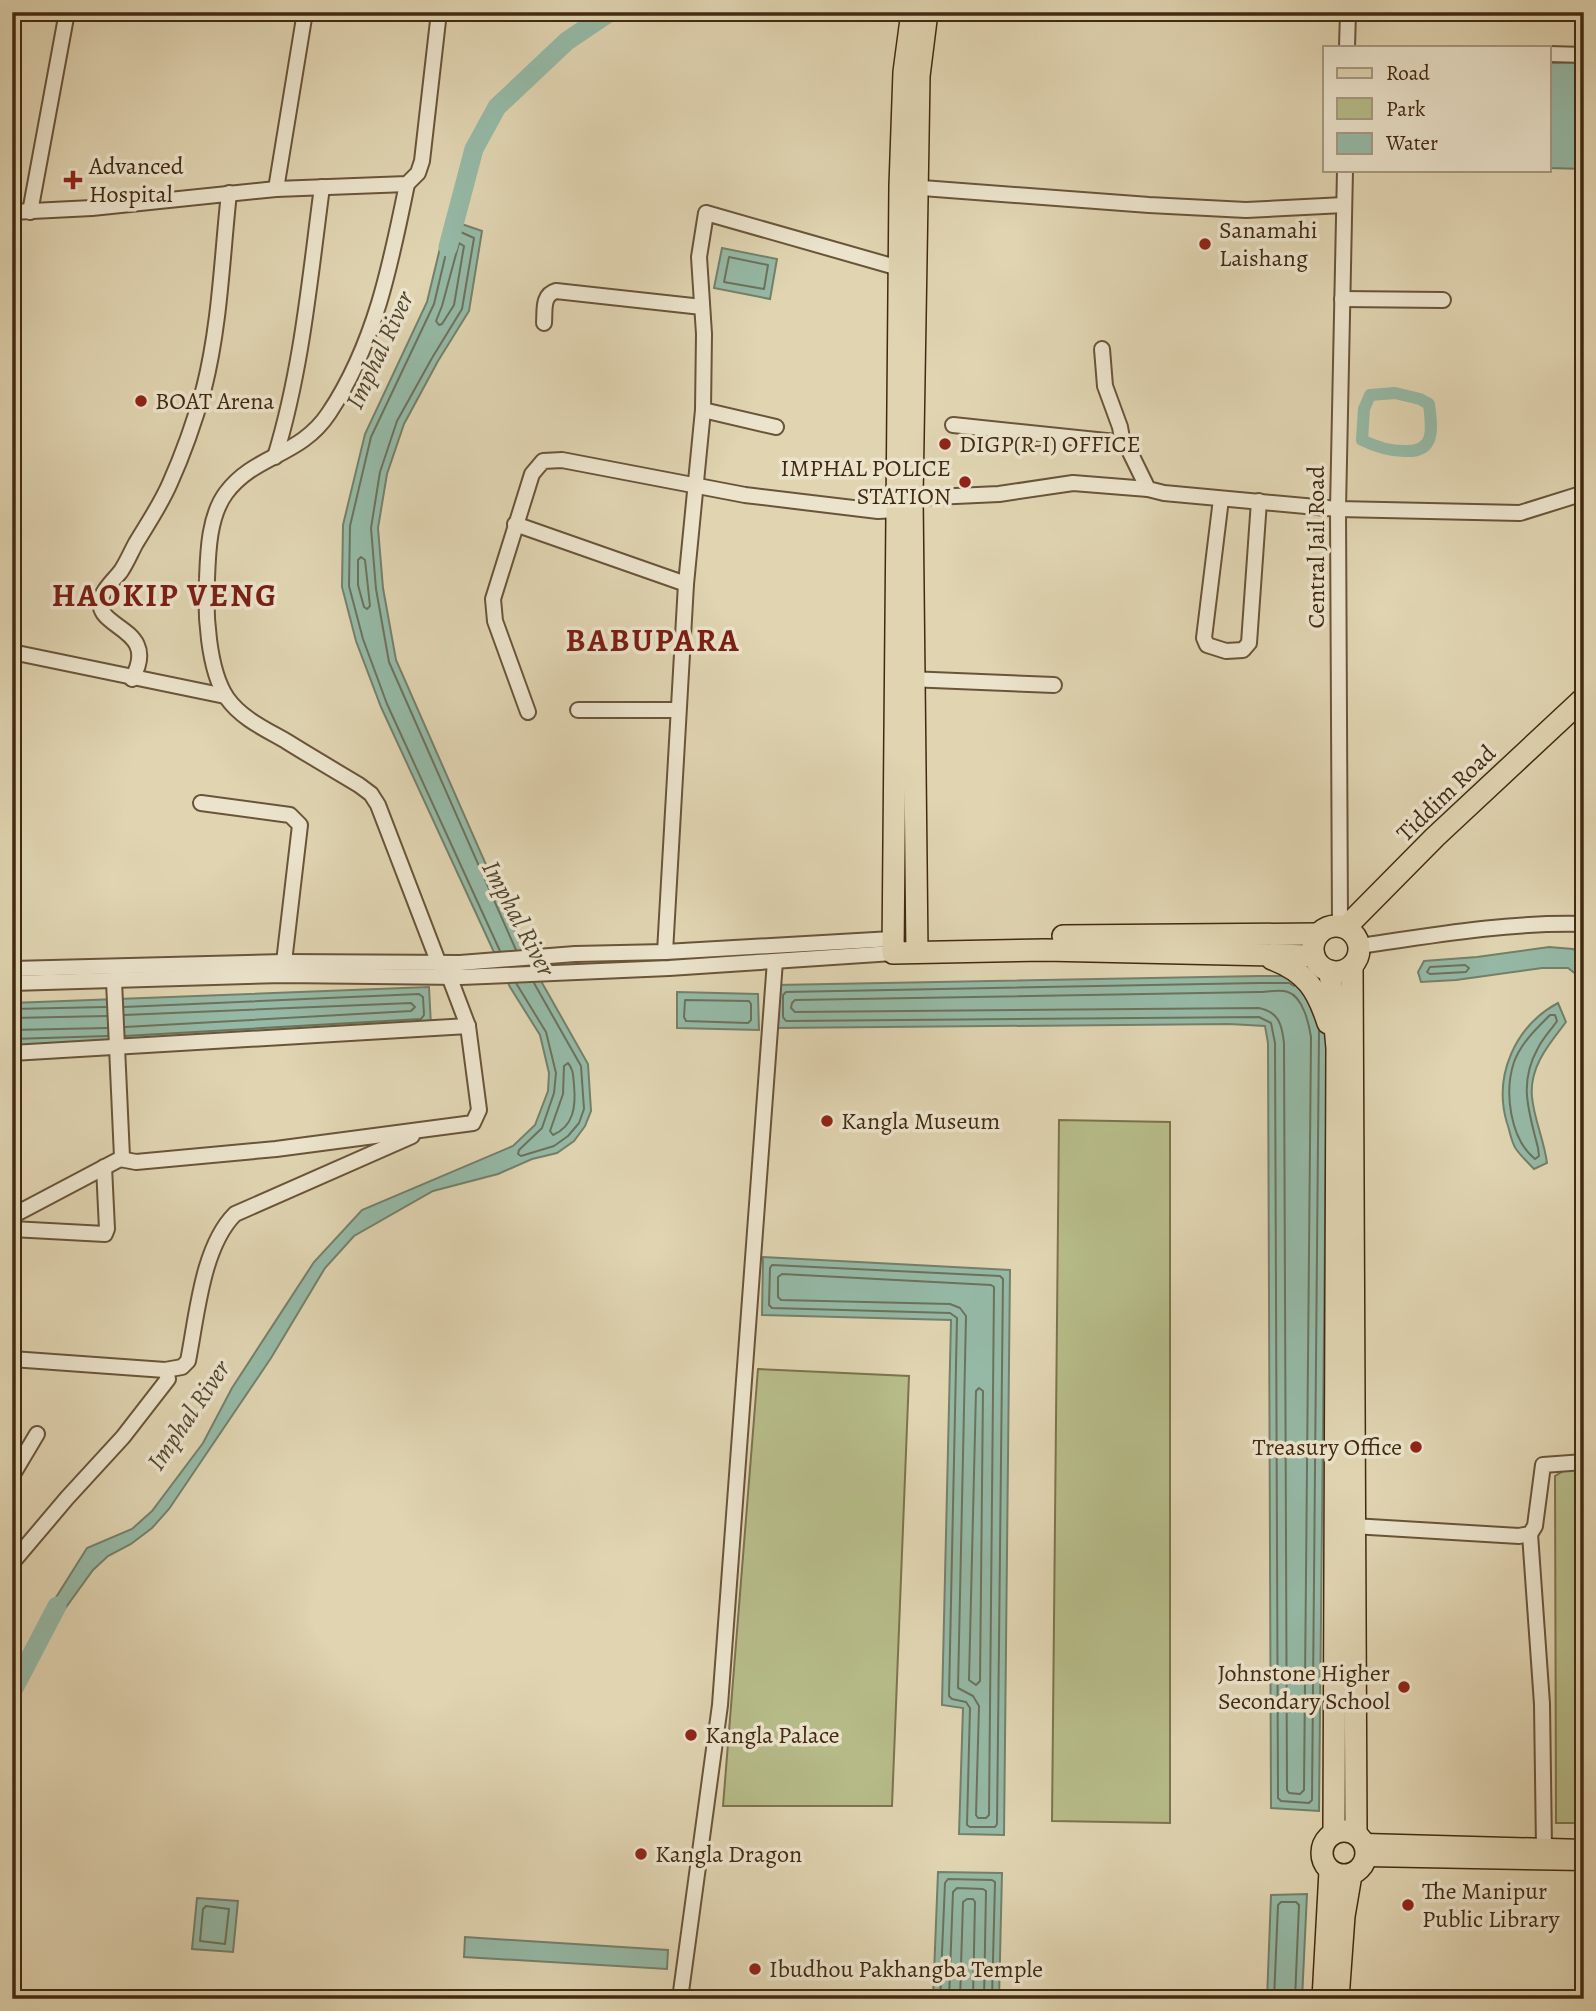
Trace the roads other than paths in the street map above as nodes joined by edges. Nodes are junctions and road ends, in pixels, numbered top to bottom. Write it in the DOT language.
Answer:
graph roads {
  1 [pos="66,12"];
  2 [pos="305,12"];
  3 [pos="439,12"];
  4 [pos="912,12"];
  5 [pos="927,12"];
  6 [pos="1348,12"];
  7 [pos="1347,46"];
  8 [pos="1550,54"];
  9 [pos="1584,55"];
  10 [pos="1345,172"];
  11 [pos="407,184"];
  12 [pos="908,186"];
  13 [pos="322,187"];
  14 [pos="276,189"];
  15 [pos="229,193"];
  16 [pos="1344,205"];
  17 [pos="12,212"];
  18 [pos="30,212"];
  19 [pos="899,268"];
  20 [pos="1342,299"];
  21 [pos="1443,300"];
  22 [pos="702,307"];
  23 [pos="544,323"];
  24 [pos="1102,349"];
  25 [pos="703,410"];
  26 [pos="953,425"];
  27 [pos="776,427"];
  28 [pos="1123,444"];
  29 [pos="275,457"];
  30 [pos="695,485"];
  31 [pos="1148,489"];
  32 [pos="1584,493"];
  33 [pos="1221,499"];
  34 [pos="1259,501"];
  35 [pos="905,504"];
  36 [pos="1338,509"];
  37 [pos="515,524"];
  38 [pos="686,584"];
  39 [pos="12,652"];
  40 [pos="132,679"];
  41 [pos="905,679"];
  42 [pos="1054,685"];
  43 [pos="225,696"];
  44 [pos="1583,706"];
  45 [pos="678,709"];
  46 [pos="578,710"];
  47 [pos="528,712"];
  48 [pos="904,788"];
  49 [pos="201,803"];
  50 [pos="1584,924"];
  51 [pos="1318,934"];
  52 [pos="1351,934"];
  53 [pos="917,945"];
  54 [pos="893,946"];
  55 [pos="665,952"];
  56 [pos="1263,955"];
  57 [pos="1314,956"];
  58 [pos="775,961"];
  59 [pos="284,962"];
  60 [pos="439,964"];
  61 [pos="1352,967"];
  62 [pos="12,969"];
  63 [pos="1330,971"];
  64 [pos="457,972"];
  65 [pos="114,981"];
  66 [pos="12,983"];
  67 [pos="468,1026"];
  68 [pos="117,1048"];
  69 [pos="1337,1048"];
  70 [pos="12,1053"];
  71 [pos="426,1130"];
  72 [pos="120,1159"];
  73 [pos="104,1167"];
  74 [pos="12,1216"];
  75 [pos="12,1229"];
  76 [pos="12,1359"];
  77 [pos="165,1370"];
  78 [pos="37,1434"];
  79 [pos="1584,1462"];
  80 [pos="12,1476"];
  81 [pos="1353,1526"];
  82 [pos="1530,1534"];
  83 [pos="12,1563"];
  84 [pos="1334,1833"];
  85 [pos="1362,1845"];
  86 [pos="1544,1848"];
  87 [pos="1584,1849"];
  88 [pos="1466,1852"];
  89 [pos="1584,1861"];
  90 [pos="1340,1873"];
  91 [pos="680,1999"];
  92 [pos="1323,1999"];
  93 [pos="1338,1999"];
  1 -- 18 [label="street"];
  2 -- 14 [label="street"];
  3 -- 11 [label="street"];
  4 -- 12 [label="highway"];
  5 -- 12 [label="highway"];
  6 -- 7 [label="street"];
  8 -- 9 [label="street"];
  10 -- 16 [label="street, Central Jail Road"];
  11 -- 13 [label="street"];
  11 -- 29 [label="street"];
  12 -- 16 [label="street"];
  12 -- 19 [label="highway"];
  12 -- 35 [label="highway"];
  13 -- 14 [label="street"];
  13 -- 29 [label="street"];
  14 -- 15 [label="street"];
  15 -- 18 [label="street"];
  15 -- 40 [label="street"];
  16 -- 20 [label="street, Central Jail Road"];
  17 -- 18 [label="street"];
  19 -- 22 [label="street"];
  19 -- 35 [label="highway"];
  20 -- 21 [label="street"];
  20 -- 36 [label="street, Central Jail Road"];
  22 -- 23 [label="street"];
  22 -- 25 [label="street"];
  24 -- 28 [label="street"];
  25 -- 27 [label="street"];
  25 -- 30 [label="street"];
  26 -- 28 [label="street"];
  28 -- 31 [label="street"];
  29 -- 43 [label="street"];
  30 -- 35 [label="street"];
  30 -- 37 [label="street"];
  30 -- 38 [label="street"];
  31 -- 33 [label="street"];
  31 -- 35 [label="street"];
  32 -- 36 [label="street"];
  33 -- 34 [label="street"];
  33 -- 34 [label="street"];
  34 -- 36 [label="street"];
  35 -- 41 [label="highway"];
  36 -- 52 [label="street, Central Jail Road"];
  37 -- 38 [label="street"];
  37 -- 47 [label="street"];
  38 -- 45 [label="street"];
  39 -- 40 [label="street"];
  40 -- 43 [label="street"];
  41 -- 42 [label="street"];
  41 -- 48 [label="highway"];
  43 -- 60 [label="street"];
  44 -- 52 [label="highway"];
  45 -- 46 [label="street"];
  45 -- 55 [label="street"];
  48 -- 53 [label="highway"];
  48 -- 54 [label="highway"];
  49 -- 59 [label="street"];
  50 -- 52 [label="street"];
  51 -- 52 [label="highway"];
  51 -- 53 [label="highway"];
  51 -- 57 [label="highway"];
  52 -- 61 [label="highway"];
  53 -- 54 [label="highway"];
  53 -- 56 [label="highway"];
  54 -- 55 [label="street"];
  54 -- 58 [label="street"];
  55 -- 64 [label="street"];
  56 -- 57 [label="highway"];
  56 -- 69 [label="highway"];
  57 -- 63 [label="highway"];
  58 -- 64 [label="street"];
  58 -- 91 [label="street"];
  59 -- 60 [label="street"];
  59 -- 62 [label="street"];
  60 -- 64 [label="street"];
  61 -- 63 [label="highway"];
  61 -- 81 [label="highway"];
  63 -- 69 [label="highway"];
  64 -- 65 [label="street"];
  64 -- 67 [label="street"];
  65 -- 66 [label="street"];
  65 -- 68 [label="street"];
  67 -- 68 [label="street"];
  67 -- 71 [label="street"];
  68 -- 70 [label="street"];
  68 -- 72 [label="street"];
  69 -- 84 [label="highway"];
  71 -- 72 [label="street"];
  71 -- 77 [label="street"];
  72 -- 73 [label="street"];
  73 -- 74 [label="street"];
  73 -- 75 [label="street"];
  76 -- 77 [label="street"];
  77 -- 83 [label="street"];
  78 -- 80 [label="street"];
  79 -- 82 [label="street"];
  81 -- 82 [label="street"];
  81 -- 85 [label="highway"];
  82 -- 86 [label="street"];
  84 -- 85 [label="highway"];
  84 -- 90 [label="highway"];
  85 -- 88 [label="main road"];
  85 -- 90 [label="highway"];
  86 -- 87 [label="main road"];
  86 -- 88 [label="main road"];
  88 -- 89 [label="main road"];
  90 -- 92 [label="highway"];
  90 -- 93 [label="highway"];
}
